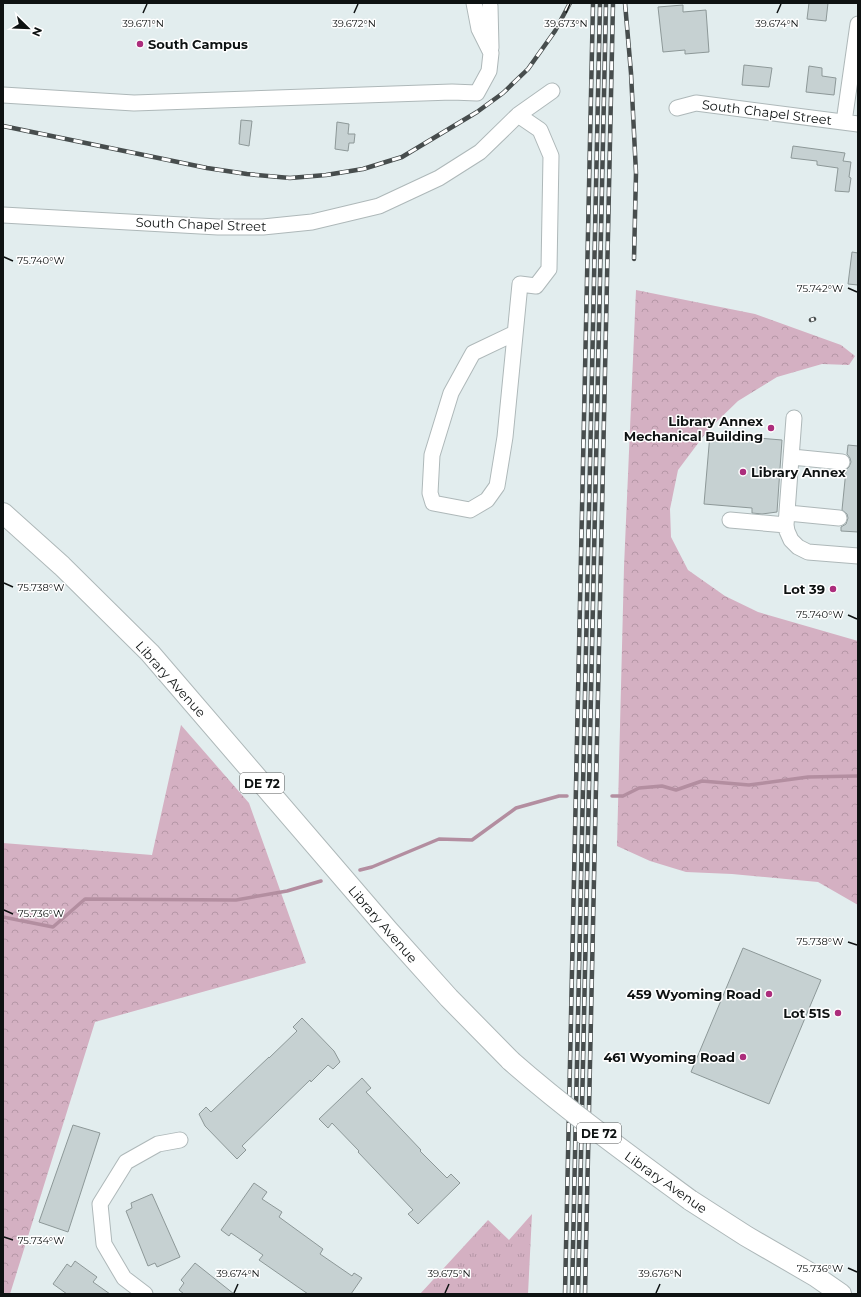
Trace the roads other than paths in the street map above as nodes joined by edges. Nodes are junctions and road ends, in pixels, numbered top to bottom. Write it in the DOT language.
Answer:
graph roads {
  1 [pos="474,3"];
  2 [pos="490,6"];
  3 [pos="858,24"];
  4 [pos="491,53"];
  5 [pos="552,91"];
  6 [pos="3,95"];
  7 [pos="677,108"];
  8 [pos="518,115"];
  9 [pos="851,123"];
  10 [pos="3,215"];
  11 [pos="515,333"];
  12 [pos="794,418"];
  13 [pos="792,457"];
  14 [pos="842,462"];
  15 [pos="3,513"];
  16 [pos="839,518"];
  17 [pos="787,519"];
  18 [pos="730,520"];
  19 [pos="858,556"];
  20 [pos="180,1140"];
  21 [pos="815,1276"];
  22 [pos="145,1294"];
  23 [pos="841,1294"];
  24 [pos="854,1294"];
  1 -- 4 [label="street"];
  2 -- 4 [label="street"];
  3 -- 9 [label="street"];
  4 -- 6 [label="street"];
  5 -- 8 [label="street, South Chapel Street"];
  7 -- 9 [label="street, South Chapel Street"];
  8 -- 10 [label="street, South Chapel Street"];
  8 -- 11 [label="street"];
  11 -- 11 [label="street"];
  12 -- 13 [label="street"];
  13 -- 14 [label="street"];
  13 -- 17 [label="street"];
  15 -- 21 [label="main road, Library Avenue / DE 72, bridge"];
  16 -- 17 [label="street"];
  17 -- 18 [label="street"];
  17 -- 19 [label="street"];
  20 -- 22 [label="street"];
  21 -- 23 [label="main road, Library Avenue / DE 72"];
  21 -- 24 [label="main road, Library Avenue / DE 72"];
}
